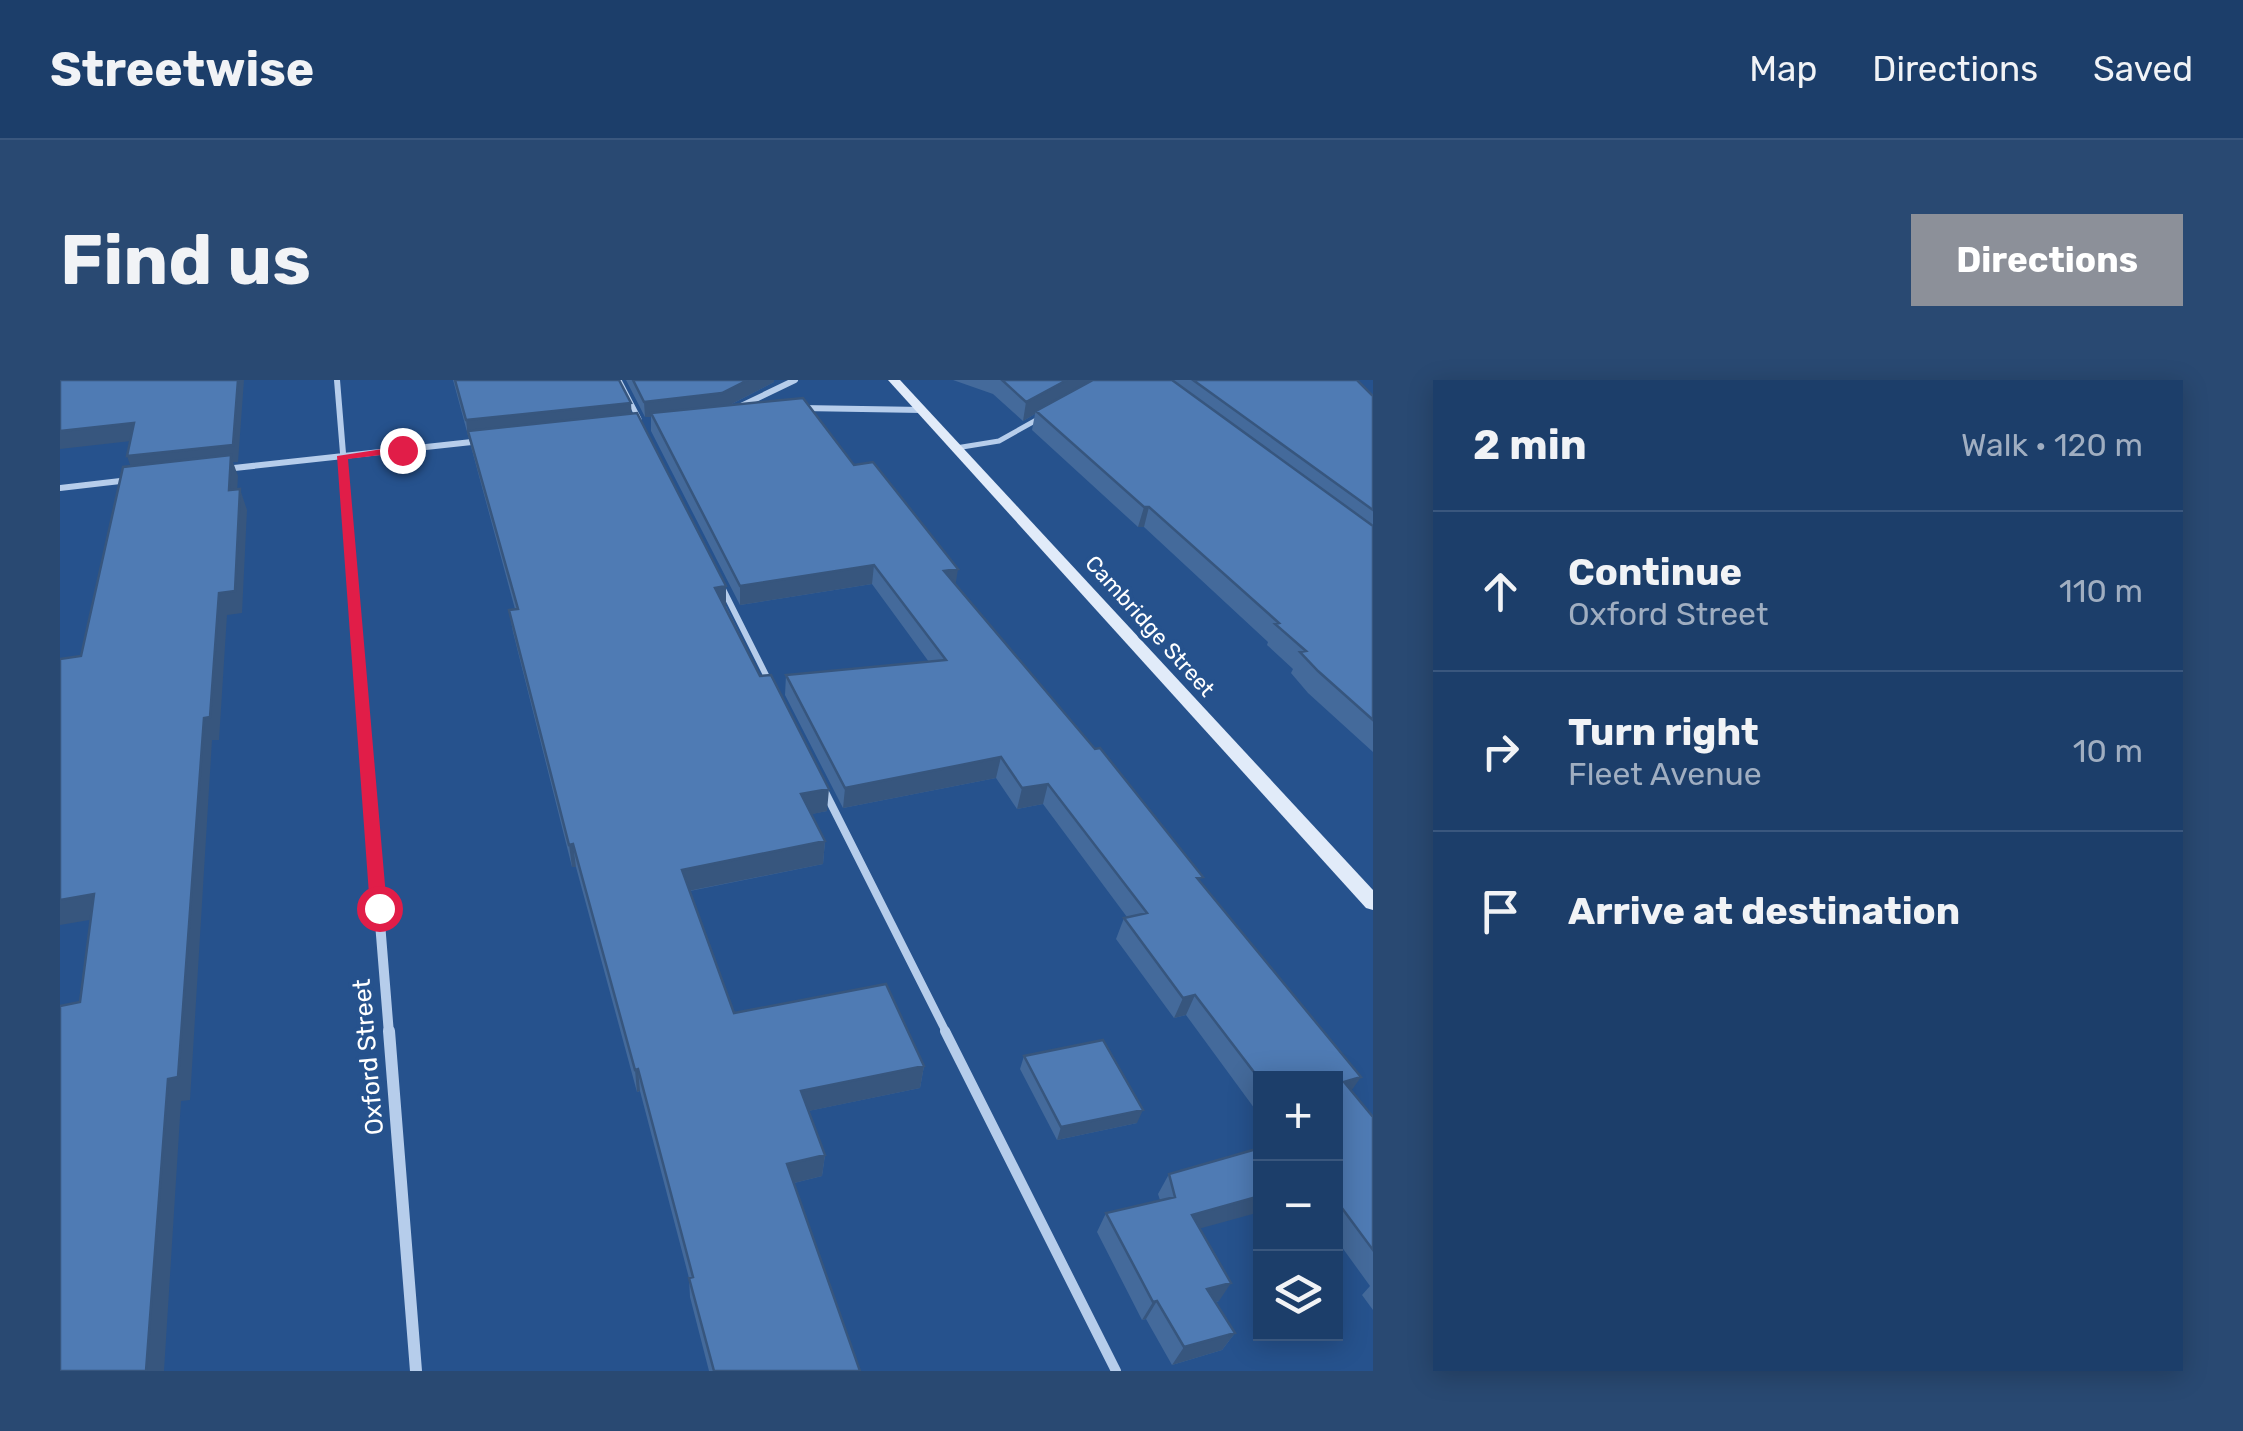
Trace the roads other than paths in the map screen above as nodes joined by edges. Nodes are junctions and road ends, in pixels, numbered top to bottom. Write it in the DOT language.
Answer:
graph roads {
  1 [pos="337,380"];
  2 [pos="618,380"];
  3 [pos="795,380"];
  4 [pos="894,380"];
  5 [pos="795,408"];
  6 [pos="922,410"];
  7 [pos="757,412"];
  8 [pos="1046,415"];
  9 [pos="642,425"];
  10 [pos="623,427"];
  11 [pos="494,440"];
  12 [pos="956,448"];
  13 [pos="342,456"];
  14 [pos="216,470"];
  15 [pos="138,479"];
  16 [pos="60,488"];
  17 [pos="714,572"];
  18 [pos="777,696"];
  19 [pos="822,785"];
  20 [pos="1373,904"];
  21 [pos="416,1371"];
  22 [pos="1116,1371"];
  1 -- 13 [label="street, Oxford Street"];
  2 -- 9 [label="lane"];
  3 -- 7 [label="street"];
  4 -- 6 [label="street, Cambridge Street"];
  5 -- 6 [label="street"];
  6 -- 12 [label="street, Cambridge Street"];
  8 -- 12 [label="lane"];
  9 -- 10 [label="street"];
  11 -- 13 [label="street"];
  12 -- 20 [label="street, Cambridge Street"];
  13 -- 14 [label="street"];
  13 -- 21 [label="street, Oxford Street"];
  15 -- 16 [label="street"];
  17 -- 18 [label="lane"];
  19 -- 22 [label="lane"];
}
